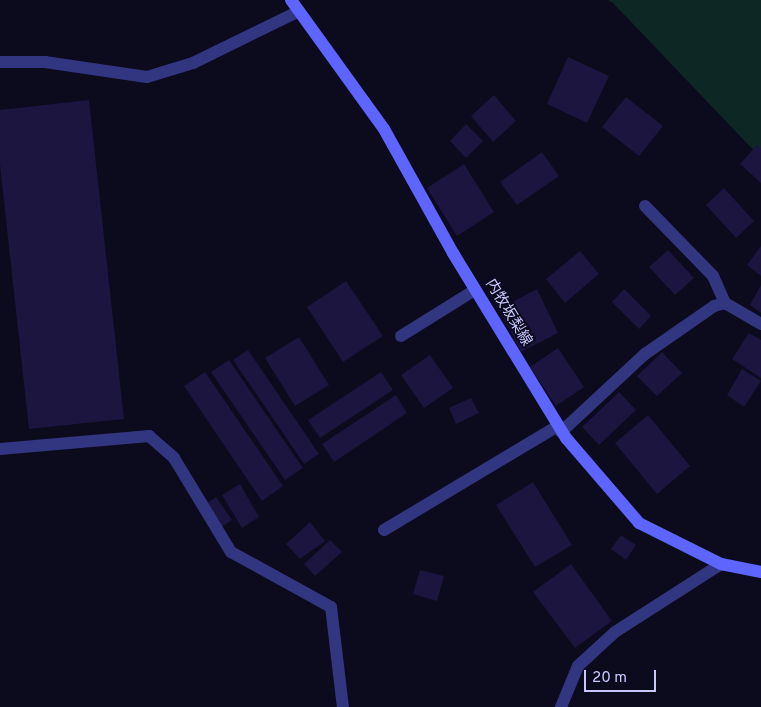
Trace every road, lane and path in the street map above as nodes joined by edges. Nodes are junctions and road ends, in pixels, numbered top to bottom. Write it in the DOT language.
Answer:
graph roads {
  1 [pos="291,0"];
  2 [pos="299,11"];
  3 [pos="0,62"];
  4 [pos="645,206"];
  5 [pos="475,290"];
  6 [pos="725,303"];
  7 [pos="761,324"];
  8 [pos="401,336"];
  9 [pos="560,429"];
  10 [pos="0,449"];
  11 [pos="384,530"];
  12 [pos="721,564"];
  13 [pos="761,572"];
  14 [pos="343,707"];
  15 [pos="561,707"];
  1 -- 2 [label="main road, 内牧坂梨線"];
  2 -- 3 [label="street"];
  2 -- 5 [label="main road, 内牧坂梨線"];
  4 -- 6 [label="street"];
  5 -- 8 [label="street"];
  5 -- 9 [label="main road, 内牧坂梨線"];
  6 -- 7 [label="street"];
  6 -- 9 [label="street"];
  9 -- 11 [label="street"];
  9 -- 12 [label="main road, 内牧坂梨線"];
  10 -- 14 [label="street"];
  12 -- 13 [label="main road, 内牧坂梨線"];
  12 -- 15 [label="street"];
}
